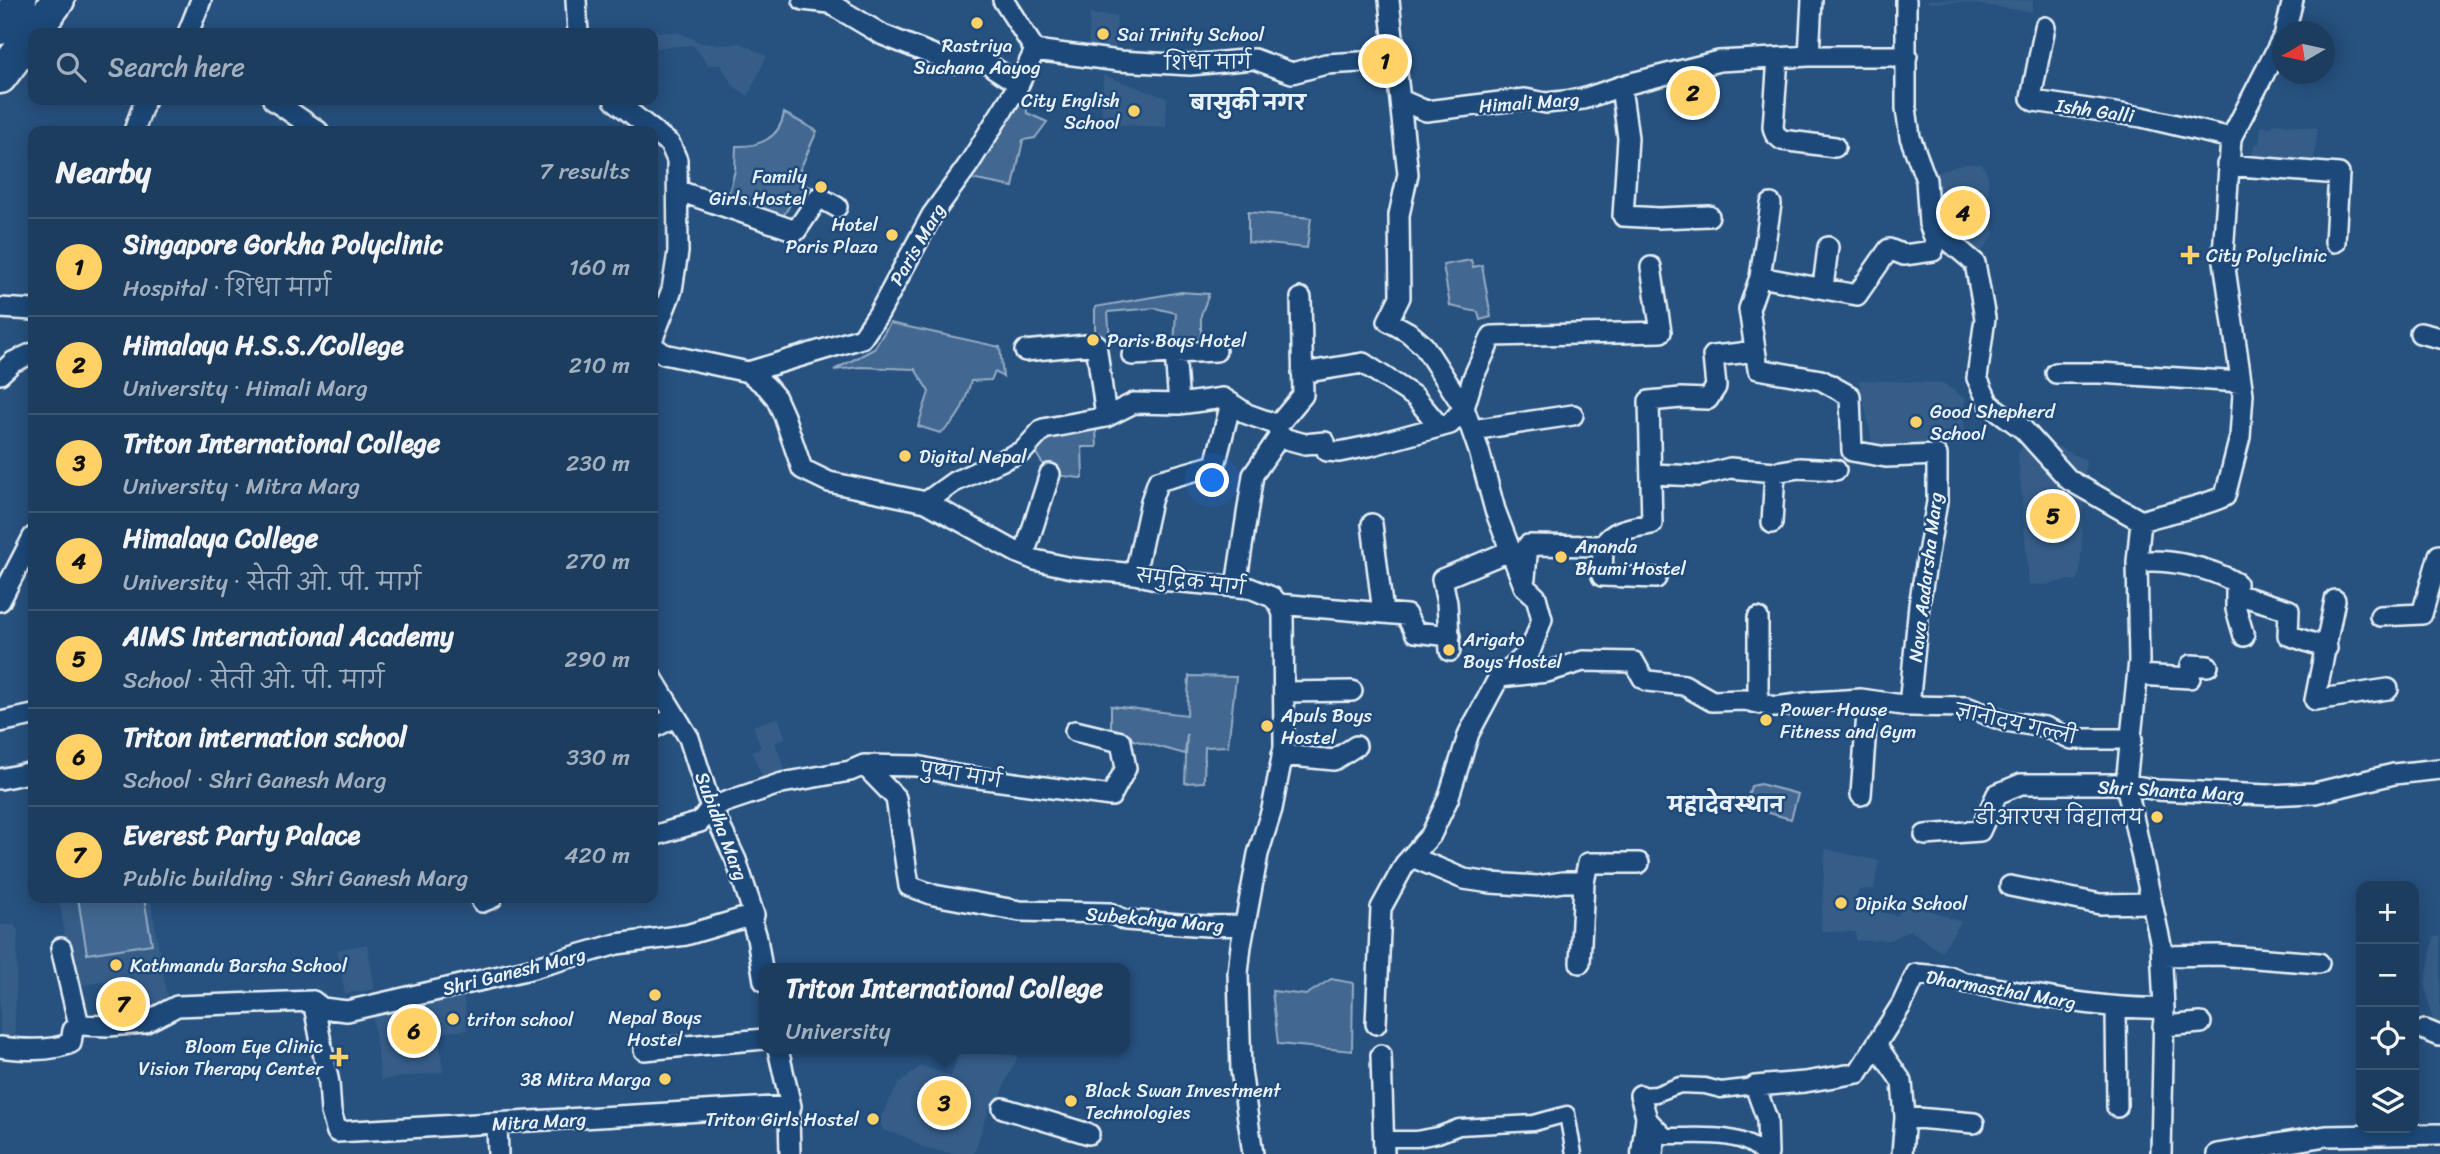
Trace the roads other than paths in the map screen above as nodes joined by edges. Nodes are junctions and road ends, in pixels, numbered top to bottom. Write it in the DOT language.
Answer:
graph roads {
  1 [pos="20,0"];
  2 [pos="58,0"];
  3 [pos="201,0"];
  4 [pos="576,0"];
  5 [pos="803,0"];
  6 [pos="1003,0"];
  7 [pos="1389,0"];
  8 [pos="1812,0"];
  9 [pos="1906,0"];
  10 [pos="2293,0"];
  11 [pos="2288,21"];
  12 [pos="2045,27"];
  13 [pos="0,28"];
  14 [pos="37,28"];
  15 [pos="190,28"];
  16 [pos="578,28"];
  17 [pos="28,40"];
  18 [pos="1035,50"];
  19 [pos="1809,56"];
  20 [pos="1907,56"];
  21 [pos="1778,58"];
  22 [pos="1395,60"];
  23 [pos="2272,60"];
  24 [pos="0,77"];
  25 [pos="1019,84"];
  26 [pos="1621,87"];
  27 [pos="1401,100"];
  28 [pos="143,105"];
  29 [pos="279,105"];
  30 [pos="620,105"];
  31 [pos="135,126"];
  32 [pos="310,126"];
  33 [pos="647,126"];
  34 [pos="658,135"];
  35 [pos="2231,138"];
  36 [pos="1835,147"];
  37 [pos="2227,165"];
  38 [pos="679,191"];
  39 [pos="1771,204"];
  40 [pos="837,207"];
  41 [pos="1709,216"];
  42 [pos="1929,224"];
  43 [pos="2335,242"];
  44 [pos="1828,247"];
  45 [pos="1651,267"];
  46 [pos="1760,276"];
  47 [pos="1823,288"];
  48 [pos="1301,298"];
  49 [pos="0,308"];
  50 [pos="28,310"];
  51 [pos="658,327"];
  52 [pos="2420,333"];
  53 [pos="2440,338"];
  54 [pos="658,347"];
  55 [pos="1755,349"];
  56 [pos="1025,351"];
  57 [pos="1216,351"];
  58 [pos="1175,353"];
  59 [pos="28,355"];
  60 [pos="1132,355"];
  61 [pos="748,372"];
  62 [pos="0,373"];
  63 [pos="1302,373"];
  64 [pos="2056,373"];
  65 [pos="2241,382"];
  66 [pos="1231,403"];
  67 [pos="1179,404"];
  68 [pos="1464,408"];
  69 [pos="1573,415"];
  70 [pos="1106,417"];
  71 [pos="1440,427"];
  72 [pos="1472,430"];
  73 [pos="1279,431"];
  74 [pos="1836,470"];
  75 [pos="1775,472"];
  76 [pos="1050,474"];
  77 [pos="1651,474"];
  78 [pos="926,502"];
  79 [pos="2141,521"];
  80 [pos="1772,523"];
  81 [pos="1372,524"];
  82 [pos="1603,546"];
  83 [pos="1511,550"];
  84 [pos="28,553"];
  85 [pos="1024,555"];
  86 [pos="2439,555"];
  87 [pos="2137,562"];
  88 [pos="1135,574"];
  89 [pos="1656,578"];
  90 [pos="1236,586"];
  91 [pos="1524,586"];
  92 [pos="2236,594"];
  93 [pos="2335,600"];
  94 [pos="0,601"];
  95 [pos="1279,604"];
  96 [pos="1382,613"];
  97 [pos="2380,616"];
  98 [pos="1758,618"];
  99 [pos="2244,636"];
  100 [pos="2327,648"];
  101 [pos="2208,666"];
  102 [pos="2137,675"];
  103 [pos="1499,677"];
  104 [pos="658,688"];
  105 [pos="2388,689"];
  106 [pos="1352,691"];
  107 [pos="1285,692"];
  108 [pos="1868,700"];
  109 [pos="1758,704"];
  110 [pos="1909,706"];
  111 [pos="28,716"];
  112 [pos="675,717"];
  113 [pos="0,722"];
  114 [pos="658,726"];
  115 [pos="1075,731"];
  116 [pos="2132,739"];
  117 [pos="1356,746"];
  118 [pos="1282,755"];
  119 [pos="864,765"];
  120 [pos="2440,769"];
  121 [pos="28,773"];
  122 [pos="0,779"];
  123 [pos="2126,784"];
  124 [pos="1861,796"];
  125 [pos="711,807"];
  126 [pos="658,835"];
  127 [pos="1925,835"];
  128 [pos="1412,857"];
  129 [pos="1639,863"];
  130 [pos="1584,882"];
  131 [pos="2010,886"];
  132 [pos="2152,903"];
  133 [pos="754,915"];
  134 [pos="1245,925"];
  135 [pos="61,948"];
  136 [pos="2162,956"];
  137 [pos="761,963"];
  138 [pos="1580,963"];
  139 [pos="2319,963"];
  140 [pos="313,1001"];
  141 [pos="2116,1008"];
  142 [pos="2164,1017"];
  143 [pos="2202,1023"];
  144 [pos="1376,1024"];
  145 [pos="79,1025"];
  146 [pos="759,1039"];
  147 [pos="1877,1046"];
  148 [pos="0,1047"];
  149 [pos="644,1050"];
  150 [pos="779,1054"];
  151 [pos="1381,1055"];
  152 [pos="1755,1086"];
  153 [pos="1642,1104"];
  154 [pos="792,1106"];
  155 [pos="2117,1107"];
  156 [pos="1003,1108"];
  157 [pos="1905,1117"];
  158 [pos="1974,1123"];
  159 [pos="497,1124"];
  160 [pos="1089,1134"];
  161 [pos="2440,1135"];
  162 [pos="1383,1147"];
  163 [pos="498,1154"];
  164 [pos="790,1154"];
  165 [pos="1253,1154"];
  166 [pos="1574,1154"];
  167 [pos="1639,1154"];
  168 [pos="1653,1154"];
  169 [pos="1762,1154"];
  170 [pos="1768,1154"];
  171 [pos="1902,1154"];
  172 [pos="2161,1154"];
  173 [pos="2217,1154"];
  1 -- 13 [label="highway"];
  2 -- 14 [label="highway"];
  3 -- 15 [label="street"];
  4 -- 16 [label="street"];
  5 -- 25 [label="street"];
  6 -- 18 [label="street"];
  7 -- 22 [label="street"];
  8 -- 19 [label="street"];
  9 -- 20 [label="street"];
  10 -- 11 [label="street"];
  12 -- 35 [label="street, Ishh Galli"];
  17 -- 24 [label="highway"];
  18 -- 22 [label="street, शिधा मार्ग"];
  18 -- 25 [label="street, Paris Marg"];
  19 -- 20 [label="street, Himali Marg"];
  19 -- 21 [label="street, Himali Marg"];
  20 -- 42 [label="street"];
  21 -- 26 [label="street, Himali Marg"];
  21 -- 36 [label="street"];
  22 -- 27 [label="street"];
  23 -- 35 [label="street"];
  25 -- 61 [label="street, Paris Marg"];
  26 -- 27 [label="street, Himali Marg"];
  26 -- 41 [label="street"];
  27 -- 68 [label="street"];
  28 -- 31 [label="street"];
  29 -- 32 [label="street"];
  30 -- 33 [label="street"];
  34 -- 38 [label="street"];
  35 -- 37 [label="street"];
  37 -- 43 [label="street"];
  37 -- 65 [label="street"];
  38 -- 40 [label="street"];
  38 -- 51 [label="street"];
  39 -- 46 [label="street"];
  42 -- 47 [label="street"];
  42 -- 79 [label="street"];
  44 -- 47 [label="street"];
  45 -- 68 [label="street"];
  46 -- 47 [label="street"];
  46 -- 55 [label="street"];
  48 -- 63 [label="street"];
  49 -- 50 [label="street"];
  52 -- 53 [label="street"];
  54 -- 61 [label="street"];
  55 -- 77 [label="street"];
  55 -- 110 [label="street, Nava Aadarsha Marg"];
  56 -- 70 [label="street"];
  57 -- 58 [label="street"];
  58 -- 60 [label="street"];
  58 -- 67 [label="street"];
  59 -- 62 [label="street"];
  61 -- 78 [label="street, समुद्रिक मार्ग"];
  63 -- 71 [label="street"];
  63 -- 73 [label="street"];
  64 -- 65 [label="street"];
  65 -- 79 [label="street"];
  66 -- 67 [label="street"];
  66 -- 73 [label="street"];
  66 -- 88 [label="street"];
  67 -- 70 [label="street"];
  68 -- 71 [label="street"];
  68 -- 72 [label="street"];
  69 -- 72 [label="street"];
  70 -- 78 [label="street"];
  71 -- 73 [label="street"];
  72 -- 83 [label="street"];
  73 -- 90 [label="street"];
  74 -- 75 [label="street"];
  75 -- 77 [label="street"];
  75 -- 80 [label="street"];
  76 -- 85 [label="street"];
  77 -- 82 [label="street"];
  78 -- 85 [label="street, समुद्रिक मार्ग"];
  79 -- 87 [label="street"];
  81 -- 96 [label="street"];
  82 -- 89 [label="street"];
  82 -- 91 [label="street"];
  83 -- 91 [label="street"];
  83 -- 96 [label="street"];
  84 -- 94 [label="street"];
  85 -- 88 [label="street, समुद्रिक मार्ग"];
  86 -- 97 [label="street"];
  87 -- 92 [label="street"];
  87 -- 102 [label="street"];
  88 -- 90 [label="street, समुद्रिक मार्ग"];
  90 -- 95 [label="street, समुद्रिक मार्ग"];
  91 -- 103 [label="street"];
  92 -- 99 [label="street"];
  92 -- 100 [label="street"];
  93 -- 100 [label="street"];
  95 -- 96 [label="street"];
  95 -- 107 [label="street"];
  98 -- 109 [label="street"];
  100 -- 105 [label="street"];
  101 -- 102 [label="street"];
  102 -- 116 [label="street"];
  103 -- 109 [label="street, ज्ञानोदय गल्ली"];
  103 -- 128 [label="street"];
  104 -- 112 [label="street, Subidha Marg"];
  106 -- 107 [label="street"];
  107 -- 118 [label="street"];
  108 -- 109 [label="street, ज्ञानोदय गल्ली"];
  108 -- 110 [label="street, ज्ञानोदय गल्ली"];
  108 -- 124 [label="street"];
  110 -- 116 [label="street, ज्ञानोदय गल्ली"];
  111 -- 113 [label="street"];
  112 -- 114 [label="street"];
  112 -- 125 [label="street, Subidha Marg"];
  115 -- 119 [label="street, पुष्पा मार्ग"];
  116 -- 123 [label="street"];
  117 -- 118 [label="street"];
  118 -- 134 [label="street"];
  119 -- 125 [label="street, पुष्पा मार्ग"];
  119 -- 134 [label="street, Subekchya Marg"];
  120 -- 123 [label="street, Shri Shanta Marg"];
  121 -- 122 [label="street"];
  123 -- 127 [label="street, Shri Shanta Marg"];
  123 -- 132 [label="street"];
  125 -- 126 [label="street, पुष्पा मार्ग"];
  125 -- 133 [label="street, Subidha Marg"];
  128 -- 130 [label="street"];
  128 -- 144 [label="street"];
  129 -- 130 [label="street"];
  130 -- 138 [label="street"];
  131 -- 132 [label="street"];
  132 -- 136 [label="street"];
  133 -- 137 [label="street, Subidha Marg"];
  133 -- 140 [label="street, Shri Ganesh Marg"];
  134 -- 165 [label="street"];
  135 -- 145 [label="street"];
  136 -- 139 [label="street"];
  136 -- 142 [label="street"];
  140 -- 145 [label="street, Shri Ganesh Marg"];
  140 -- 159 [label="street, Mitra Marg"];
  141 -- 142 [label="street, Dharmasthal Marg"];
  141 -- 147 [label="street, Dharmasthal Marg"];
  141 -- 155 [label="street"];
  142 -- 143 [label="street, Dharmasthal Marg"];
  142 -- 172 [label="street"];
  145 -- 148 [label="street"];
  146 -- 149 [label="street"];
  147 -- 152 [label="street, Dharmasthal Marg"];
  147 -- 157 [label="street"];
  150 -- 154 [label="street"];
  151 -- 162 [label="street"];
  152 -- 153 [label="street"];
  152 -- 170 [label="street"];
  153 -- 167 [label="street"];
  153 -- 168 [label="street"];
  153 -- 169 [label="street"];
  154 -- 159 [label="street, Mitra Marg"];
  154 -- 164 [label="street"];
  156 -- 160 [label="street"];
  157 -- 158 [label="street"];
  157 -- 171 [label="street"];
  159 -- 163 [label="street"];
  161 -- 173 [label="street"];
  162 -- 166 [label="street"];
}
